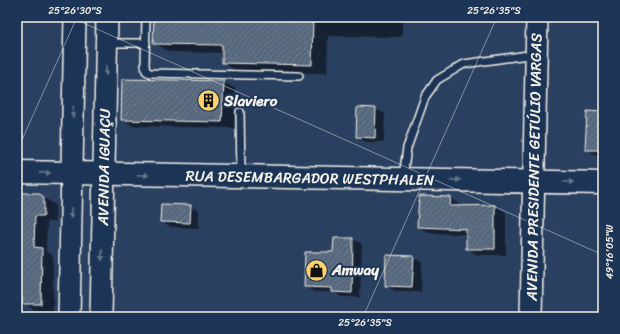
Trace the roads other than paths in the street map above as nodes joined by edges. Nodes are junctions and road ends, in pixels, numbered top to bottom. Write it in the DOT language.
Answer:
graph roads {
  1 [pos="75,17"];
  2 [pos="80,17"];
  3 [pos="107,17"];
  4 [pos="146,17"];
  5 [pos="537,17"];
  6 [pos="107,43"];
  7 [pos="146,43"];
  8 [pos="536,54"];
  9 [pos="299,76"];
  10 [pos="240,112"];
  11 [pos="17,172"];
  12 [pos="72,174"];
  13 [pos="104,174"];
  14 [pos="241,176"];
  15 [pos="403,179"];
  16 [pos="533,182"];
  17 [pos="603,183"];
  18 [pos="69,317"];
  19 [pos="101,317"];
  20 [pos="530,317"];
  1 -- 12 [label="main road, one-way"];
  2 -- 6 [label="main road"];
  3 -- 6 [label="main road, AVENIDA IGUAÇU"];
  4 -- 7 [label="lane"];
  5 -- 8 [label="main road, AVENIDA PRESIDENTE GETÚLIO VARGAS"];
  6 -- 7 [label="lane"];
  6 -- 13 [label="main road, AVENIDA IGUAÇU, one-way"];
  7 -- 9 [label="lane"];
  8 -- 15 [label="lane"];
  8 -- 16 [label="main road, AVENIDA PRESIDENTE GETÚLIO VARGAS"];
  10 -- 14 [label="lane"];
  11 -- 12 [label="main road, RUA DESEMBARGADOR WESTPHALEN, one-way"];
  12 -- 13 [label="main road, RUA DESEMBARGADOR WESTPHALEN"];
  12 -- 18 [label="main road, one-way"];
  13 -- 14 [label="main road, RUA DESEMBARGADOR WESTPHALEN, one-way"];
  13 -- 19 [label="main road, AVENIDA IGUAÇU, one-way"];
  14 -- 15 [label="main road, RUA DESEMBARGADOR WESTPHALEN"];
  15 -- 16 [label="main road, RUA DESEMBARGADOR WESTPHALEN, one-way"];
  16 -- 17 [label="main road, RUA DESEMBARGADOR WESTPHALEN, one-way"];
  16 -- 20 [label="main road, AVENIDA PRESIDENTE GETÚLIO VARGAS"];
}
